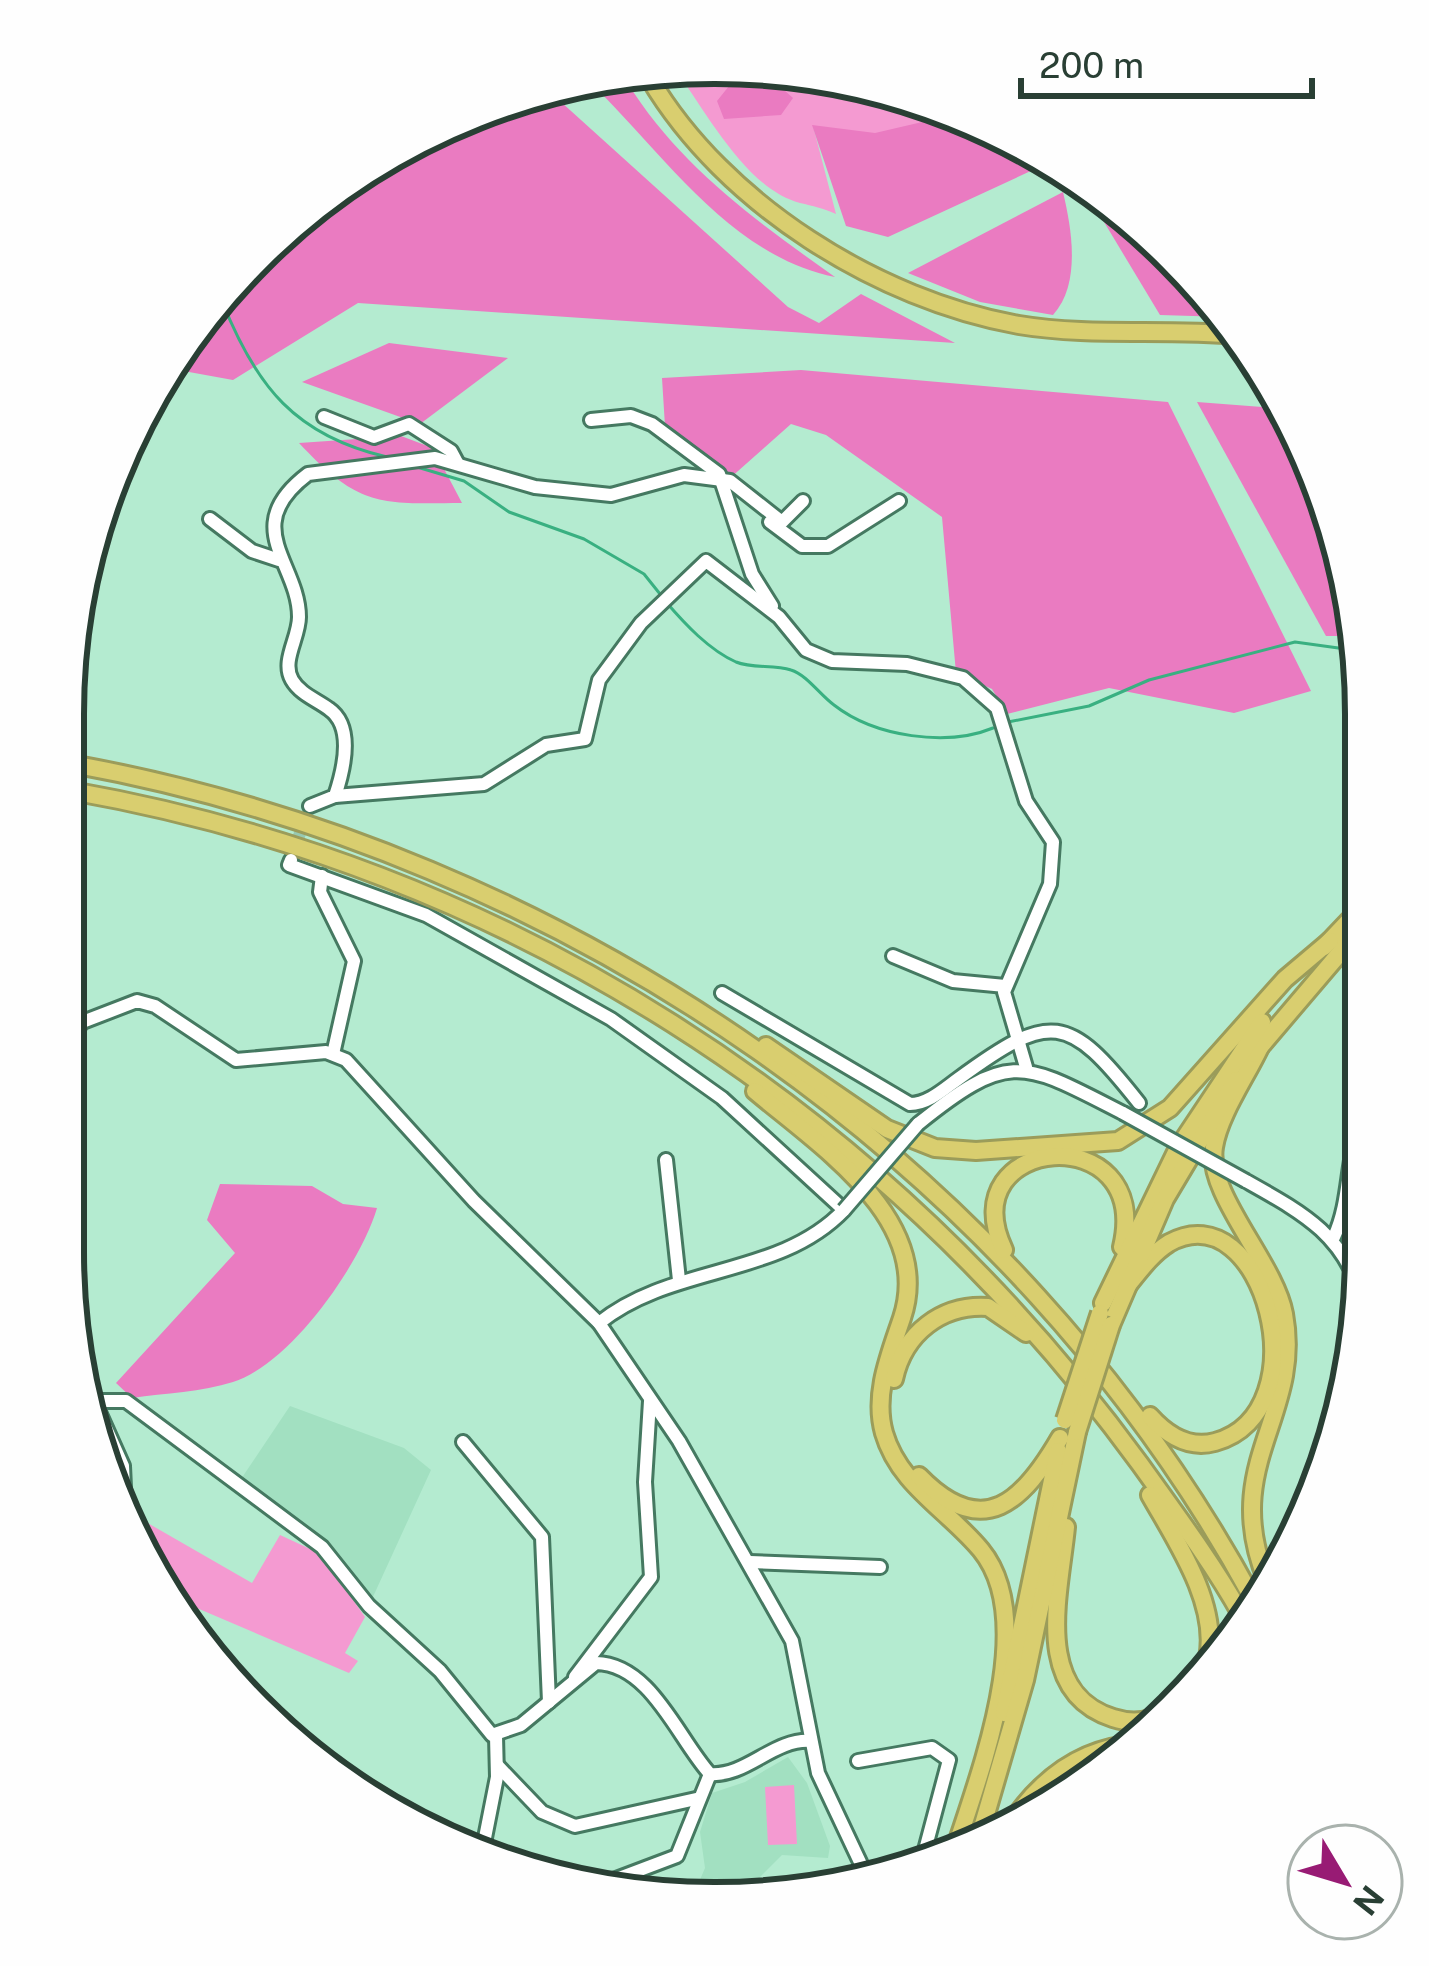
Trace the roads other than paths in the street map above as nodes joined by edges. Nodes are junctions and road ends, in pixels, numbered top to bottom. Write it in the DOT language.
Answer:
graph roads {
  1 [pos="656,87"];
  2 [pos="1217,333"];
  3 [pos="324,417"];
  4 [pos="591,420"];
  5 [pos="458,464"];
  6 [pos="724,484"];
  7 [pos="803,501"];
  8 [pos="899,501"];
  9 [pos="763,511"];
  10 [pos="210,519"];
  11 [pos="279,560"];
  12 [pos="779,617"];
  13 [pos="84,767"];
  14 [pos="84,794"];
  15 [pos="335,796"];
  16 [pos="310,806"];
  17 [pos="290,860"];
  18 [pos="322,876"];
  19 [pos="1345,925"];
  20 [pos="1330,941"];
  21 [pos="1345,946"];
  22 [pos="893,956"];
  23 [pos="640,974"];
  24 [pos="1005,986"];
  25 [pos="722,993"];
  26 [pos="84,1023"];
  27 [pos="686,1031"];
  28 [pos="1015,1040"];
  29 [pos="1260,1047"];
  30 [pos="333,1054"];
  31 [pos="1026,1067"];
  32 [pos="1139,1103"];
  33 [pos="665,1160"];
  34 [pos="1345,1207"];
  35 [pos="844,1210"];
  36 [pos="1334,1238"];
  37 [pos="1345,1257"];
  38 [pos="679,1280"];
  39 [pos="1124,1290"];
  40 [pos="1042,1298"];
  41 [pos="1104,1314"];
  42 [pos="599,1323"];
  43 [pos="1111,1378"];
  44 [pos="102,1401"];
  45 [pos="650,1401"];
  46 [pos="1108,1421"];
  47 [pos="1068,1436"];
  48 [pos="464,1442"];
  49 [pos="750,1562"];
  50 [pos="1262,1565"];
  51 [pos="880,1567"];
  52 [pos="1247,1589"];
  53 [pos="1236,1606"];
  54 [pos="1212,1639"];
  55 [pos="574,1678"];
  56 [pos="549,1702"];
  57 [pos="1136,1721"];
  58 [pos="496,1736"];
  59 [pos="812,1741"];
  60 [pos="1098,1752"];
  61 [pos="858,1761"];
  62 [pos="496,1765"];
  63 [pos="710,1774"];
  64 [pos="696,1799"];
  65 [pos="1026,1800"];
  66 [pos="984,1821"];
  67 [pos="964,1830"];
  68 [pos="963,1831"];
  69 [pos="484,1838"];
  70 [pos="927,1845"];
  71 [pos="861,1865"];
  72 [pos="625,1876"];
  1 -- 2 [label="highway"];
  3 -- 5 [label="street"];
  4 -- 6 [label="street"];
  5 -- 6 [label="street"];
  5 -- 11 [label="street"];
  6 -- 9 [label="street"];
  6 -- 12 [label="street"];
  7 -- 9 [label="street"];
  8 -- 9 [label="street"];
  10 -- 11 [label="street"];
  11 -- 15 [label="street"];
  12 -- 15 [label="street"];
  12 -- 24 [label="street"];
  13 -- 23 [label="highway"];
  14 -- 27 [label="highway"];
  15 -- 16 [label="street"];
  17 -- 18 [label="street"];
  18 -- 30 [label="street"];
  18 -- 35 [label="street"];
  19 -- 20 [label="highway"];
  20 -- 23 [label="highway"];
  20 -- 41 [label="highway"];
  21 -- 29 [label="highway"];
  22 -- 24 [label="street"];
  23 -- 40 [label="highway"];
  24 -- 28 [label="street"];
  25 -- 28 [label="street"];
  26 -- 30 [label="street"];
  27 -- 46 [label="highway"];
  27 -- 68 [label="highway"];
  28 -- 31 [label="street"];
  28 -- 32 [label="street"];
  29 -- 39 [label="highway"];
  29 -- 50 [label="highway"];
  30 -- 42 [label="street"];
  31 -- 35 [label="street, bridge"];
  31 -- 36 [label="street, bridge"];
  33 -- 38 [label="street"];
  34 -- 36 [label="street"];
  35 -- 38 [label="street"];
  36 -- 37 [label="street"];
  38 -- 42 [label="street"];
  39 -- 41 [label="highway"];
  39 -- 43 [label="highway"];
  40 -- 41 [label="highway"];
  40 -- 43 [label="highway"];
  41 -- 47 [label="highway, bridge"];
  42 -- 45 [label="street"];
  43 -- 52 [label="highway"];
  44 -- 58 [label="street"];
  45 -- 49 [label="street"];
  45 -- 55 [label="street"];
  46 -- 47 [label="highway"];
  46 -- 53 [label="highway"];
  46 -- 54 [label="highway"];
  47 -- 57 [label="highway"];
  47 -- 66 [label="highway"];
  47 -- 67 [label="highway"];
  48 -- 56 [label="street"];
  49 -- 51 [label="street"];
  49 -- 59 [label="street"];
  55 -- 56 [label="street"];
  55 -- 63 [label="street"];
  56 -- 58 [label="street"];
  58 -- 62 [label="street"];
  59 -- 63 [label="street"];
  59 -- 71 [label="street"];
  60 -- 65 [label="highway"];
  61 -- 70 [label="street"];
  62 -- 64 [label="street"];
  62 -- 69 [label="street"];
  63 -- 64 [label="street"];
  64 -- 72 [label="street"];
}
